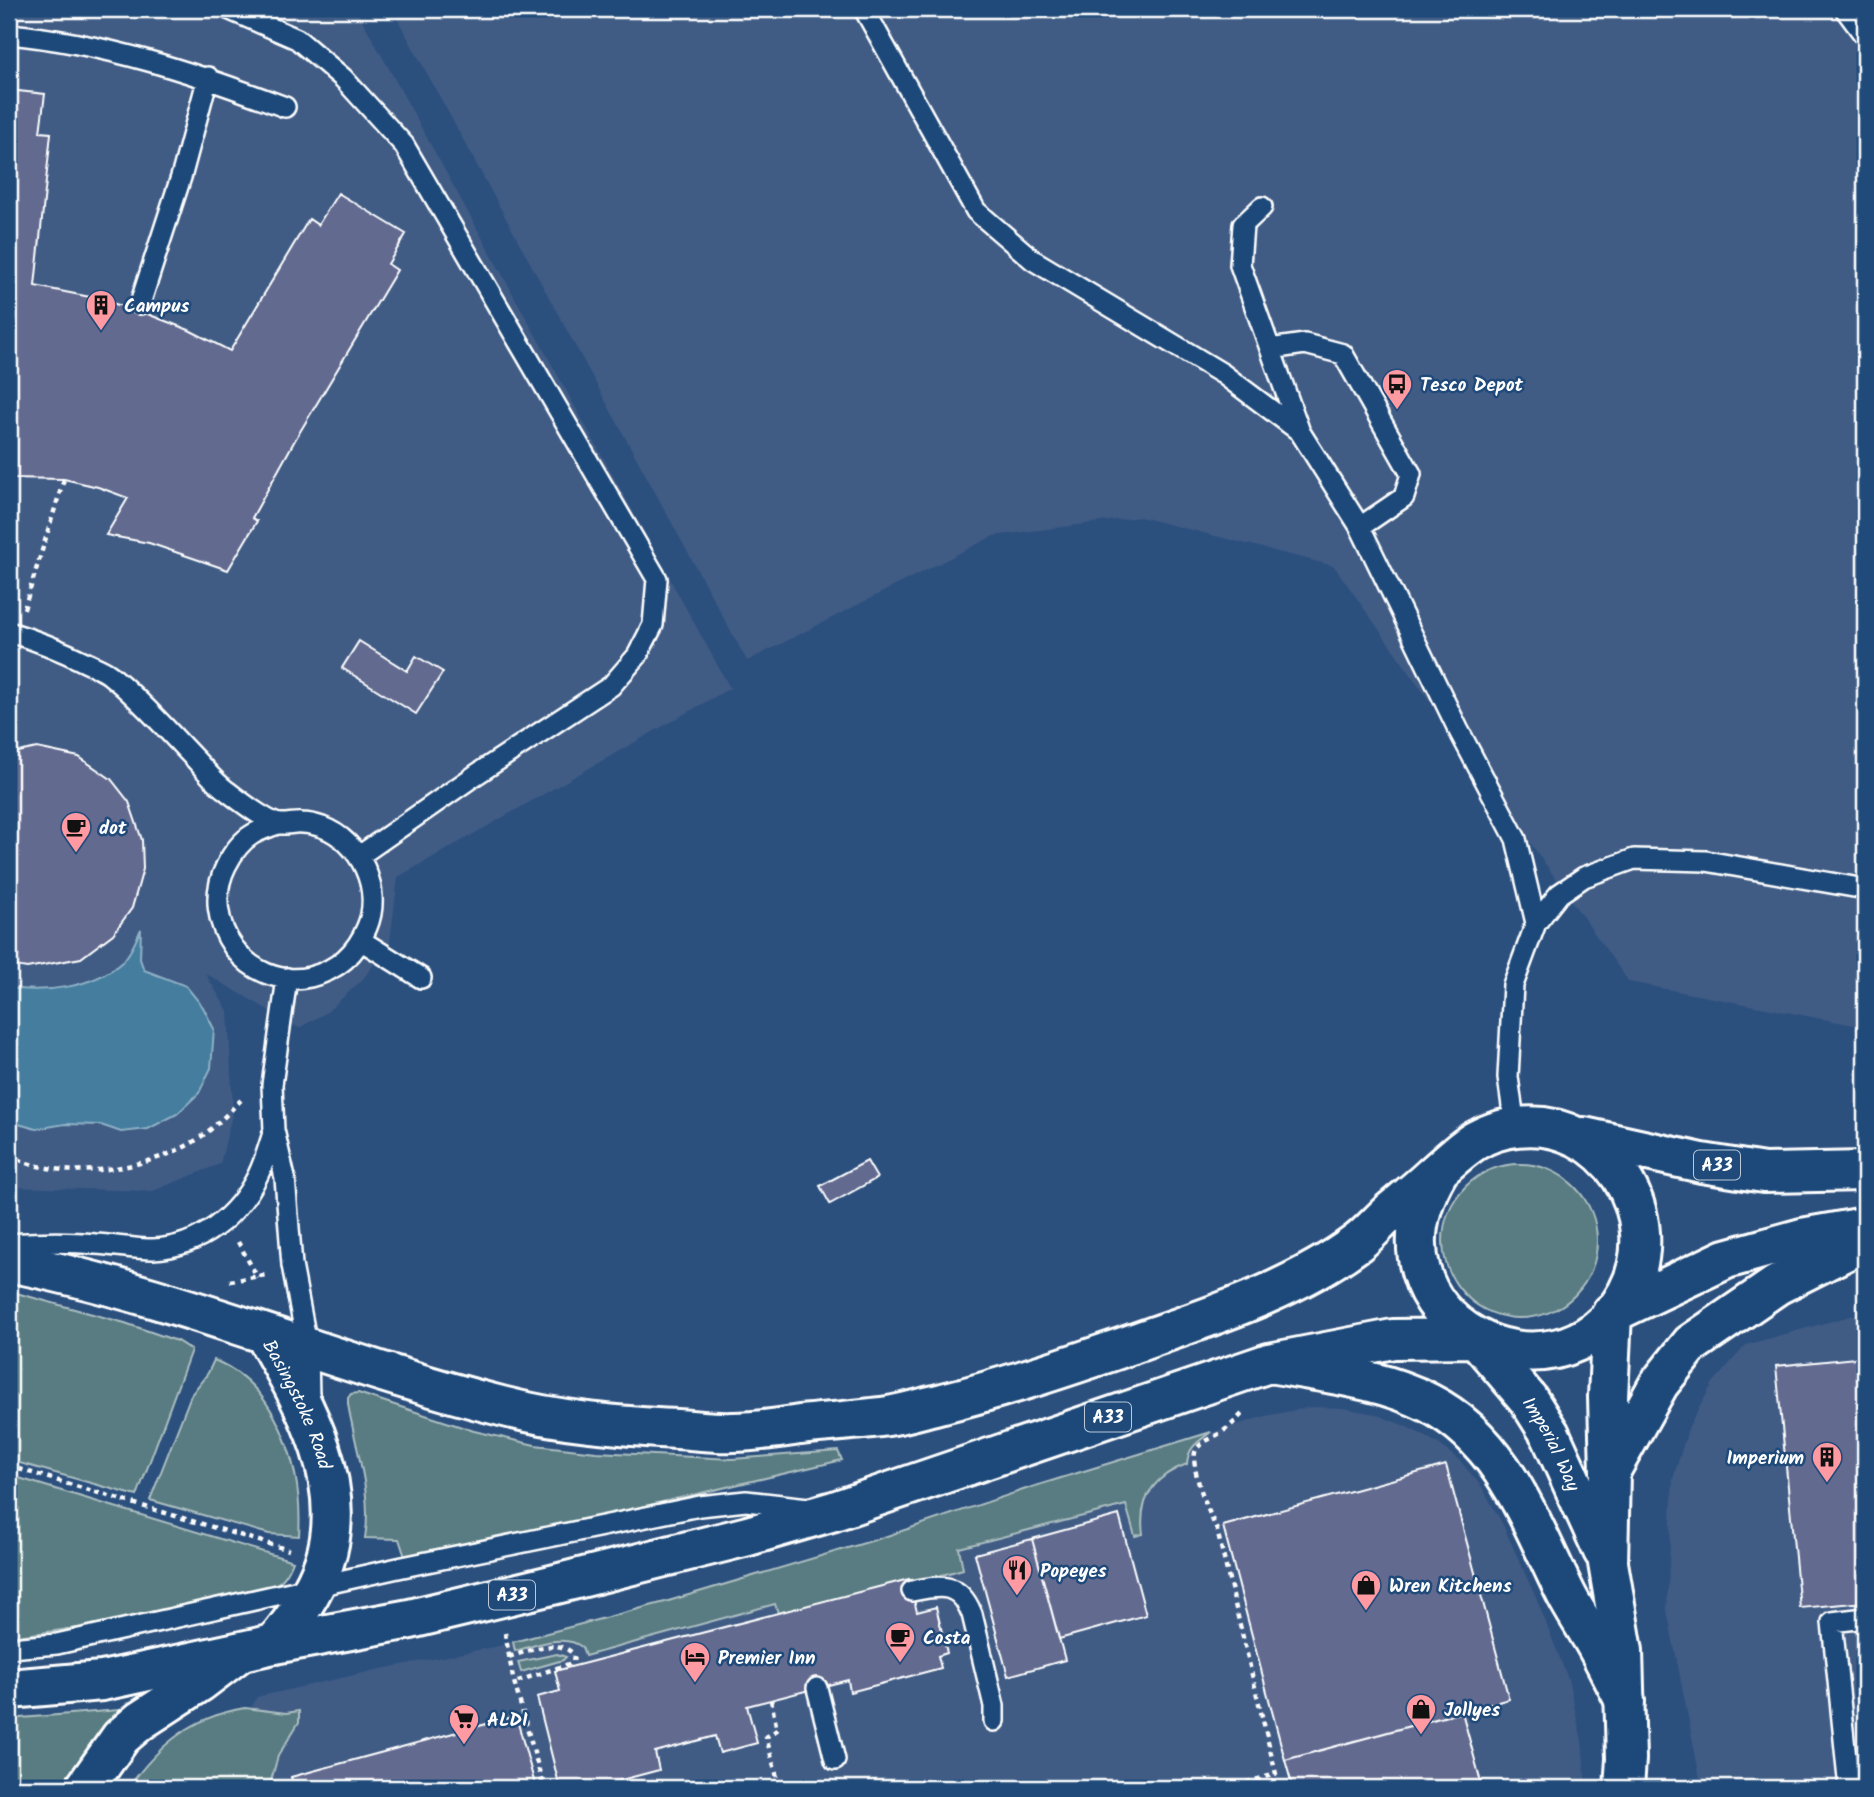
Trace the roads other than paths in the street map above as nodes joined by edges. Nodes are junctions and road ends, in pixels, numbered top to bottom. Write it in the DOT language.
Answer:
graph roads {
  1 [pos="228,9"];
  2 [pos="864,9"];
  3 [pos="1845,9"];
  4 [pos="9,34"];
  5 [pos="1865,36"];
  6 [pos="208,77"];
  7 [pos="285,107"];
  8 [pos="1262,207"];
  9 [pos="140,304"];
  10 [pos="1270,349"];
  11 [pos="1300,432"];
  12 [pos="1360,527"];
  13 [pos="13,633"];
  14 [pos="277,824"];
  15 [pos="359,856"];
  16 [pos="1865,889"];
  17 [pos="1536,923"];
  18 [pos="362,941"];
  19 [pos="287,978"];
  20 [pos="421,978"];
  21 [pos="1515,1127"];
  22 [pos="274,1130"];
  23 [pos="1572,1135"];
  24 [pos="1438,1171"];
  25 [pos="1865,1171"];
  26 [pos="1865,1227"];
  27 [pos="1865,1241"];
  28 [pos="9,1244"];
  29 [pos="9,1262"];
  30 [pos="1612,1313"];
  31 [pos="265,1335"];
  32 [pos="1476,1338"];
  33 [pos="308,1350"];
  34 [pos="1269,1363"];
  35 [pos="309,1416"];
  36 [pos="1610,1472"];
  37 [pos="834,1511"];
  38 [pos="1608,1563"];
  39 [pos="313,1587"];
  40 [pos="912,1591"];
  41 [pos="1865,1618"];
  42 [pos="274,1644"];
  43 [pos="9,1648"];
  44 [pos="237,1654"];
  45 [pos="817,1688"];
  46 [pos="9,1689"];
  47 [pos="1625,1701"];
  48 [pos="994,1721"];
  49 [pos="835,1760"];
  50 [pos="85,1788"];
  51 [pos="1624,1788"];
  52 [pos="1849,1788"];
  1 -- 15 [label="lane"];
  2 -- 11 [label="lane"];
  3 -- 5 [label="lane"];
  4 -- 6 [label="lane"];
  6 -- 7 [label="lane"];
  6 -- 9 [label="lane"];
  8 -- 10 [label="lane"];
  10 -- 11 [label="lane"];
  10 -- 12 [label="lane"];
  11 -- 12 [label="lane"];
  12 -- 17 [label="lane"];
  13 -- 14 [label="lane"];
  14 -- 15 [label="lane"];
  14 -- 19 [label="lane"];
  15 -- 18 [label="lane"];
  16 -- 17 [label="lane"];
  17 -- 21 [label="lane"];
  18 -- 19 [label="lane"];
  18 -- 20 [label="lane"];
  19 -- 22 [label="lane"];
  21 -- 23 [label="main road"];
  21 -- 24 [label="main road"];
  22 -- 28 [label="lane"];
  22 -- 33 [label="lane"];
  23 -- 25 [label="main road, A33"];
  23 -- 30 [label="main road"];
  24 -- 32 [label="main road"];
  24 -- 33 [label="main road"];
  26 -- 30 [label="main road"];
  27 -- 36 [label="main road"];
  29 -- 31 [label="main road, Basingstoke Road"];
  30 -- 32 [label="main road"];
  30 -- 36 [label="main road, Imperial Way"];
  31 -- 33 [label="main road"];
  31 -- 35 [label="main road, Basingstoke Road"];
  32 -- 34 [label="main road, A33"];
  32 -- 38 [label="main road, Imperial Way"];
  33 -- 35 [label="lane"];
  34 -- 37 [label="main road, A33"];
  34 -- 47 [label="main road"];
  35 -- 39 [label="main road, Basingstoke Road"];
  36 -- 38 [label="main road, Imperial Way"];
  37 -- 39 [label="lane"];
  37 -- 42 [label="main road, A33"];
  38 -- 47 [label="main road, Imperial Way"];
  39 -- 42 [label="main road, Basingstoke Road"];
  39 -- 43 [label="lane"];
  40 -- 48 [label="lane"];
  41 -- 52 [label="lane"];
  42 -- 44 [label="main road, A33"];
  44 -- 46 [label="main road, A33"];
  44 -- 50 [label="main road"];
  45 -- 49 [label="lane"];
  47 -- 51 [label="main road, Imperial Way"];
}
